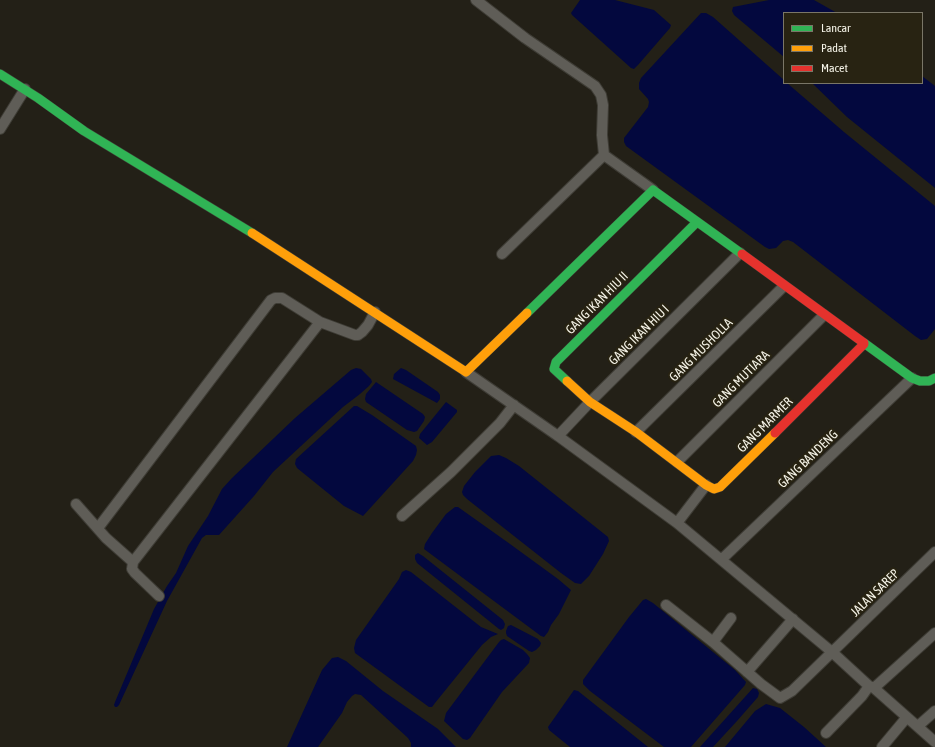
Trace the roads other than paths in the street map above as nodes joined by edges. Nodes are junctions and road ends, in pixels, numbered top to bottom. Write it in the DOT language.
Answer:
graph roads {
  1 [pos="476,0"];
  2 [pos="0,74"];
  3 [pos="25,89"];
  4 [pos="0,128"];
  5 [pos="604,155"];
  6 [pos="652,190"];
  7 [pos="697,222"];
  8 [pos="502,254"];
  9 [pos="740,254"];
  10 [pos="784,286"];
  11 [pos="374,312"];
  12 [pos="824,315"];
  13 [pos="320,322"];
  14 [pos="864,344"];
  15 [pos="466,372"];
  16 [pos="912,378"];
  17 [pos="935,378"];
  18 [pos="590,402"];
  19 [pos="514,405"];
  20 [pos="636,432"];
  21 [pos="558,436"];
  22 [pos="677,462"];
  23 [pos="705,487"];
  24 [pos="76,504"];
  25 [pos="402,516"];
  26 [pos="677,523"];
  27 [pos="98,528"];
  28 [pos="935,552"];
  29 [pos="722,559"];
  30 [pos="133,562"];
  31 [pos="159,596"];
  32 [pos="666,605"];
  33 [pos="731,618"];
  34 [pos="789,622"];
  35 [pos="935,633"];
  36 [pos="713,642"];
  37 [pos="829,655"];
  38 [pos="747,672"];
  39 [pos="872,687"];
  40 [pos="935,711"];
  41 [pos="904,720"];
  42 [pos="918,726"];
  43 [pos="826,733"];
  44 [pos="935,742"];
  45 [pos="882,747"];
  1 -- 5 [label="street"];
  2 -- 3 [label="street"];
  3 -- 4 [label="street"];
  3 -- 11 [label="street"];
  5 -- 6 [label="street"];
  5 -- 8 [label="street"];
  6 -- 7 [label="street"];
  6 -- 15 [label="street"];
  7 -- 9 [label="street"];
  7 -- 18 [label="street, GANG IKAN HIU II"];
  9 -- 10 [label="street"];
  9 -- 18 [label="street, GANG IKAN HIU I"];
  10 -- 12 [label="street"];
  10 -- 20 [label="street, GANG MUSHOLLA"];
  11 -- 13 [label="street"];
  11 -- 15 [label="street"];
  12 -- 14 [label="street"];
  12 -- 22 [label="street, GANG MUTIARA"];
  13 -- 27 [label="street"];
  13 -- 30 [label="street"];
  14 -- 16 [label="street"];
  14 -- 23 [label="street, GANG MARMER"];
  15 -- 19 [label="street"];
  16 -- 17 [label="street"];
  16 -- 29 [label="street, GANG BANDENG"];
  18 -- 20 [label="street"];
  18 -- 21 [label="street, GANG IKAN HIU I"];
  19 -- 21 [label="street"];
  19 -- 25 [label="street"];
  20 -- 22 [label="street"];
  21 -- 26 [label="street"];
  22 -- 23 [label="street"];
  23 -- 26 [label="street"];
  24 -- 27 [label="street"];
  26 -- 29 [label="street"];
  27 -- 30 [label="street"];
  28 -- 37 [label="street, JALAN SAREP"];
  29 -- 34 [label="street"];
  30 -- 31 [label="street"];
  32 -- 36 [label="street"];
  33 -- 36 [label="street"];
  34 -- 37 [label="street"];
  34 -- 38 [label="street"];
  35 -- 39 [label="street"];
  36 -- 38 [label="street"];
  37 -- 38 [label="street, JALAN SAREP"];
  37 -- 39 [label="street"];
  39 -- 41 [label="street"];
  39 -- 43 [label="street"];
  40 -- 42 [label="street"];
  41 -- 42 [label="street"];
  41 -- 45 [label="street"];
  42 -- 44 [label="street"];
}
